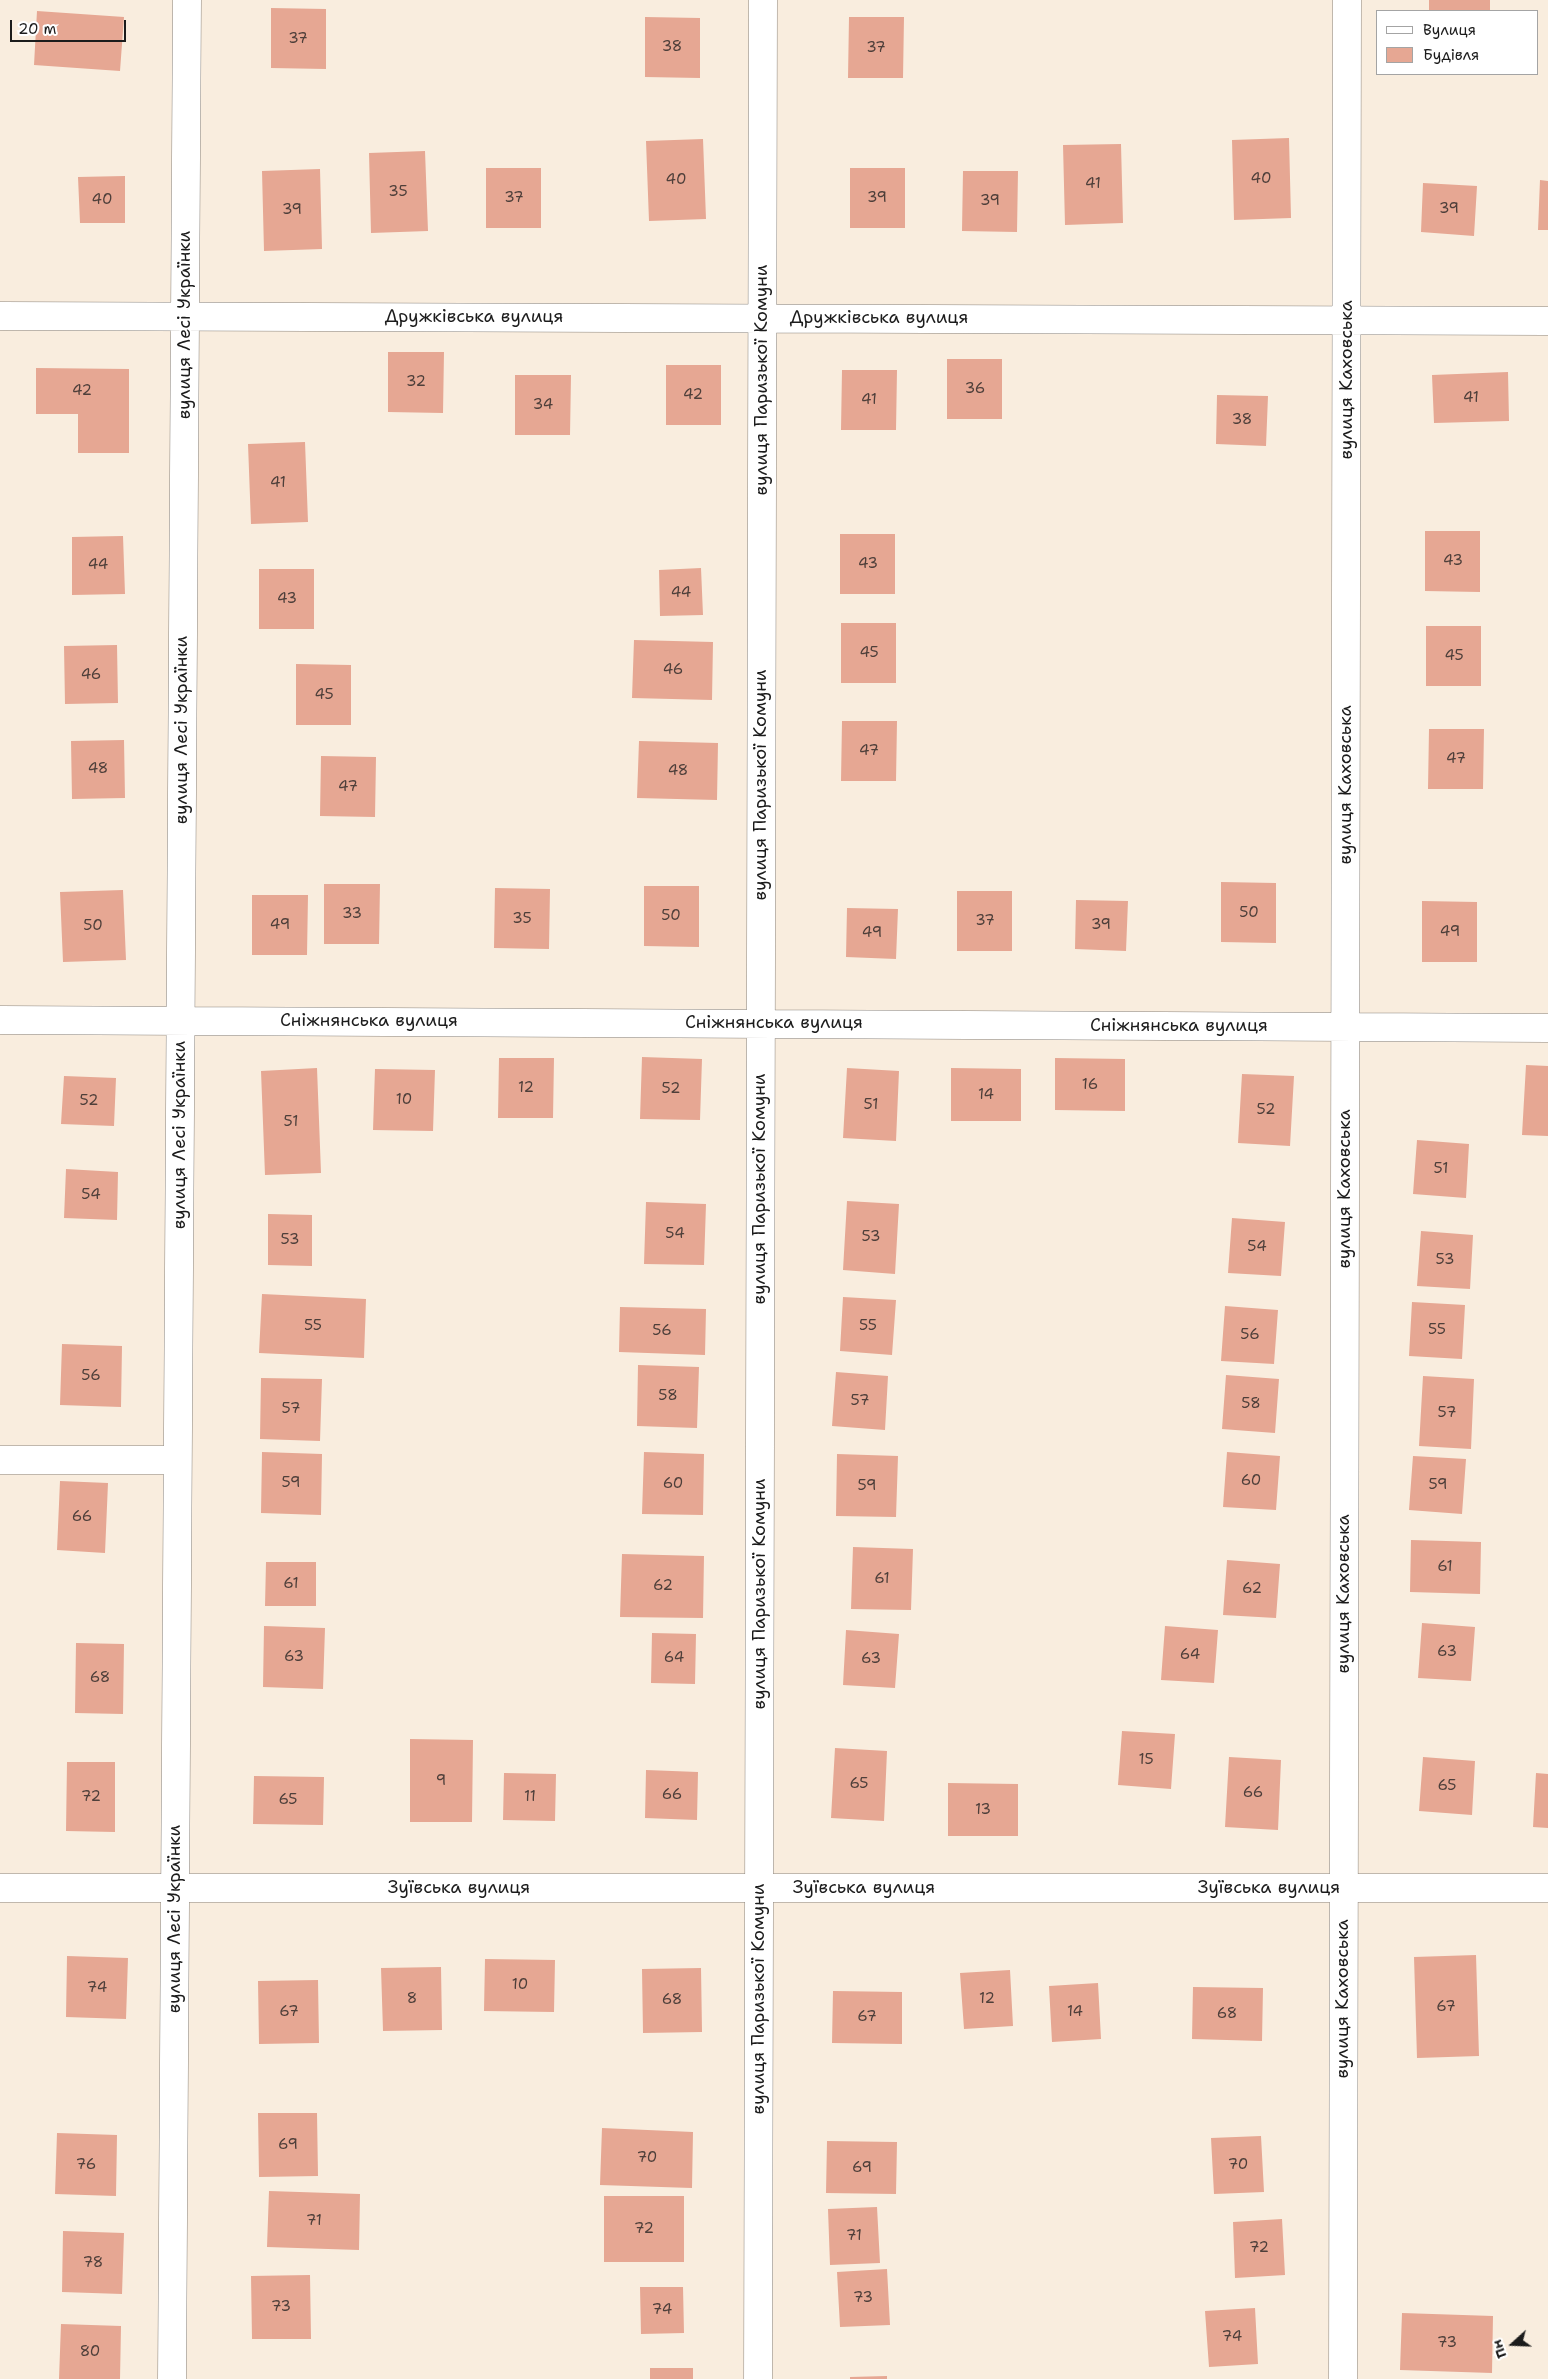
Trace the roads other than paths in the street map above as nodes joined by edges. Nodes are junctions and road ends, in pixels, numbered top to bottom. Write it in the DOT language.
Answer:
graph roads {
  1 [pos="187,0"];
  2 [pos="763,0"];
  3 [pos="1347,0"];
  4 [pos="185,315"];
  5 [pos="0,316"];
  6 [pos="762,318"];
  7 [pos="1347,320"];
  8 [pos="1548,321"];
  9 [pos="0,1020"];
  10 [pos="180,1020"];
  11 [pos="761,1023"];
  12 [pos="1345,1027"];
  13 [pos="1548,1028"];
  14 [pos="0,1460"];
  15 [pos="177,1460"];
  16 [pos="0,1888"];
  17 [pos="175,1888"];
  18 [pos="759,1888"];
  19 [pos="1344,1888"];
  20 [pos="1548,1888"];
  21 [pos="172,2379"];
  22 [pos="758,2379"];
  23 [pos="1343,2379"];
  1 -- 4 [label="street, вулиця Лесі Українки"];
  2 -- 6 [label="street, вулиця Паризької Комуни"];
  3 -- 7 [label="street, вулиця Каховська"];
  4 -- 5 [label="street, Дружківська вулиця"];
  4 -- 6 [label="street, Дружківська вулиця"];
  4 -- 10 [label="street, вулиця Лесі Українки"];
  6 -- 7 [label="street, Дружківська вулиця"];
  6 -- 11 [label="street, вулиця Паризької Комуни"];
  7 -- 8 [label="street, Дружківська вулиця"];
  7 -- 12 [label="street, вулиця Каховська"];
  9 -- 10 [label="street, Сніжнянська вулиця"];
  10 -- 11 [label="street, Сніжнянська вулиця"];
  10 -- 15 [label="street, вулиця Лесі Українки"];
  11 -- 12 [label="street, Сніжнянська вулиця"];
  11 -- 18 [label="street, вулиця Паризької Комуни"];
  12 -- 13 [label="street, Сніжнянська вулиця"];
  12 -- 19 [label="street, вулиця Каховська"];
  14 -- 15 [label="street"];
  15 -- 17 [label="street, вулиця Лесі Українки"];
  16 -- 17 [label="street, Зуївська вулиця"];
  17 -- 18 [label="street, Зуївська вулиця"];
  17 -- 21 [label="street, вулиця Лесі Українки"];
  18 -- 19 [label="street, Зуївська вулиця"];
  18 -- 22 [label="street, вулиця Паризької Комуни"];
  19 -- 20 [label="street, Зуївська вулиця"];
  19 -- 23 [label="street, вулиця Каховська"];
}
